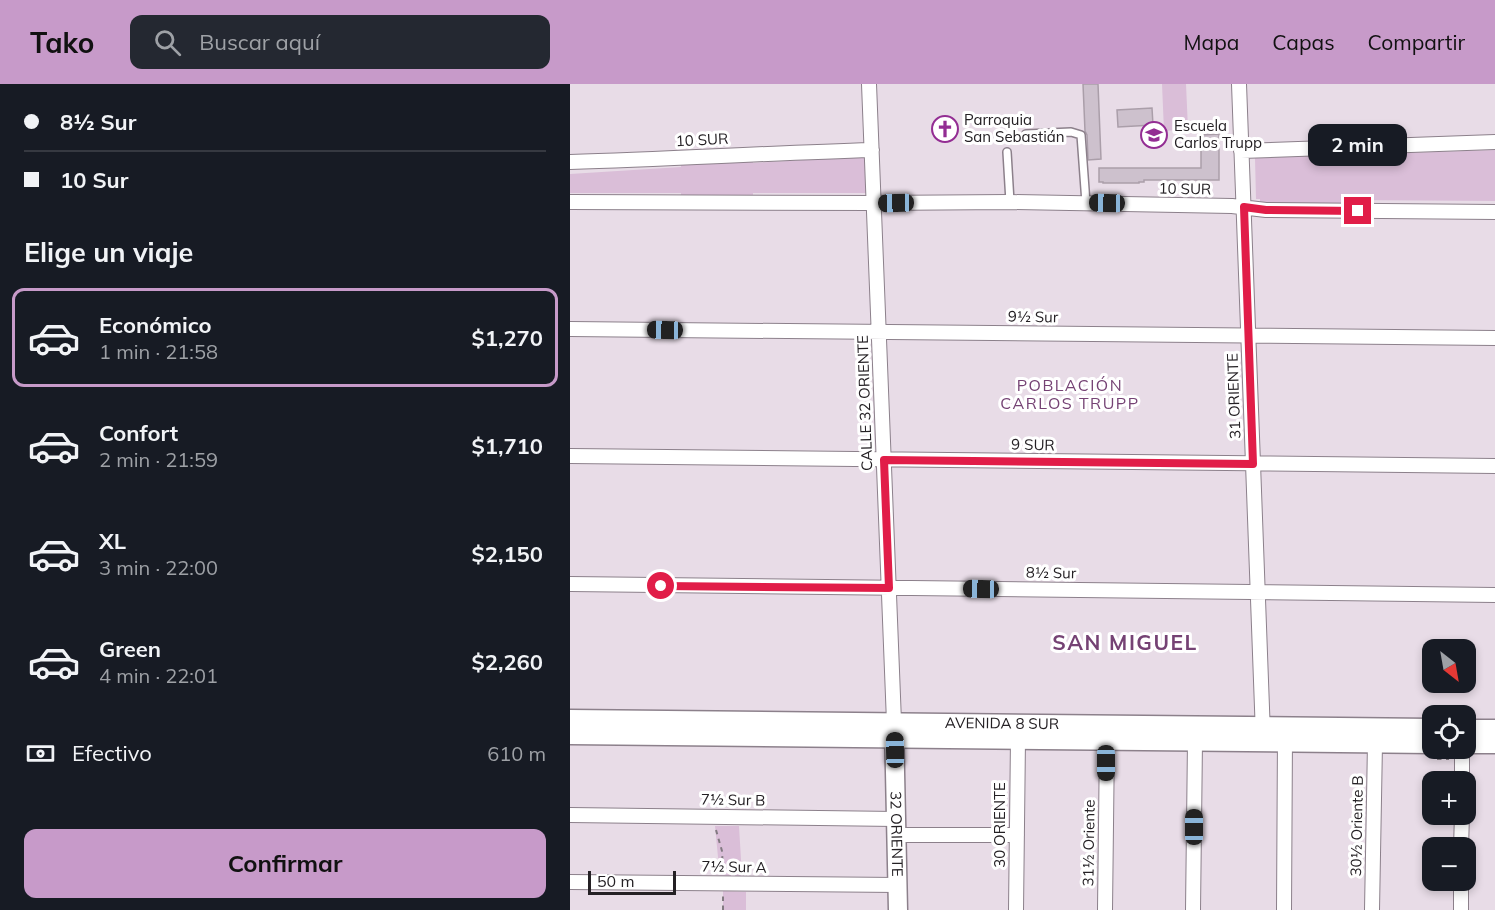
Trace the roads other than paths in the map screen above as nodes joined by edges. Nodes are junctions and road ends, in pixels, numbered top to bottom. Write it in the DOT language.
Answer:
graph roads {
  1 [pos="869,84"];
  2 [pos="1239,84"];
  3 [pos="1026,135"];
  4 [pos="1495,142"];
  5 [pos="872,150"];
  6 [pos="1241,151"];
  7 [pos="1007,152"];
  8 [pos="570,162"];
  9 [pos="570,202"];
  10 [pos="1010,202"];
  11 [pos="873,203"];
  12 [pos="1086,203"];
  13 [pos="1244,207"];
  14 [pos="1495,212"];
  15 [pos="570,329"];
  16 [pos="879,332"];
  17 [pos="1248,336"];
  18 [pos="1495,338"];
  19 [pos="570,456"];
  20 [pos="884,460"];
  21 [pos="1253,464"];
  22 [pos="1495,466"];
  23 [pos="570,585"];
  24 [pos="889,588"];
  25 [pos="1258,592"];
  26 [pos="1495,595"];
  27 [pos="570,719"];
  28 [pos="1422,728"];
  29 [pos="1476,729"];
  30 [pos="1495,729"];
  31 [pos="894,730"];
  32 [pos="1263,734"];
  33 [pos="1285,734"];
  34 [pos="570,735"];
  35 [pos="1018,740"];
  36 [pos="1107,740"];
  37 [pos="1195,741"];
  38 [pos="1375,743"];
  39 [pos="1422,744"];
  40 [pos="1476,744"];
  41 [pos="1495,744"];
  42 [pos="570,815"];
  43 [pos="897,827"];
  44 [pos="1017,835"];
  45 [pos="570,882"];
  46 [pos="898,885"];
  47 [pos="1461,891"];
  48 [pos="898,910"];
  49 [pos="1016,910"];
  50 [pos="1105,910"];
  51 [pos="1193,910"];
  52 [pos="1284,910"];
  53 [pos="1372,910"];
  54 [pos="1461,910"];
  1 -- 5 [label="street, CALLE 32 ORIENTE"];
  2 -- 6 [label="street, 31 ORIENTE"];
  3 -- 12 [label="lane"];
  4 -- 6 [label="street"];
  5 -- 8 [label="street, 10 SUR"];
  5 -- 11 [label="street, CALLE 32 ORIENTE"];
  6 -- 13 [label="street, 31 ORIENTE"];
  7 -- 10 [label="lane"];
  9 -- 11 [label="street, 10 SUR"];
  10 -- 11 [label="street, 10 SUR"];
  10 -- 12 [label="street, 10 SUR"];
  11 -- 16 [label="street, CALLE 32 ORIENTE"];
  12 -- 13 [label="street, 10 SUR"];
  13 -- 14 [label="street, 10 SUR"];
  13 -- 17 [label="street, 31 ORIENTE"];
  15 -- 16 [label="street, 9½ Sur"];
  16 -- 17 [label="street, 9½ Sur"];
  16 -- 20 [label="street, CALLE 32 ORIENTE"];
  17 -- 18 [label="street, 9½ Sur"];
  17 -- 21 [label="street, 31 ORIENTE"];
  19 -- 20 [label="street, 9 SUR"];
  20 -- 21 [label="street, 9 SUR"];
  20 -- 24 [label="street, CALLE 32 ORIENTE"];
  21 -- 22 [label="street, 9 SUR"];
  21 -- 25 [label="street, 31 ORIENTE"];
  23 -- 24 [label="street, 8½ Sur"];
  24 -- 25 [label="street, 8½ Sur"];
  24 -- 31 [label="street, CALLE 32 ORIENTE"];
  25 -- 26 [label="street, 8½ Sur"];
  25 -- 32 [label="street, 31 ORIENTE"];
  27 -- 31 [label="street, AVENIDA 8 SUR"];
  28 -- 33 [label="street, AVENIDA 8 SUR"];
  29 -- 30 [label="street"];
  31 -- 32 [label="street, AVENIDA 8 SUR"];
  31 -- 34 [label="street, AVENIDA 8 SUR"];
  31 -- 35 [label="street, AVENIDA 8 SUR"];
  31 -- 43 [label="street, 32 ORIENTE"];
  32 -- 33 [label="street, AVENIDA 8 SUR"];
  32 -- 37 [label="street, AVENIDA 8 SUR"];
  33 -- 38 [label="street, AVENIDA 8 SUR"];
  33 -- 52 [label="street"];
  35 -- 36 [label="street, AVENIDA 8 SUR"];
  35 -- 44 [label="street, 30 ORIENTE"];
  36 -- 37 [label="street, AVENIDA 8 SUR"];
  36 -- 50 [label="street, 31½ Oriente"];
  37 -- 51 [label="street"];
  38 -- 39 [label="street, AVENIDA 8 SUR"];
  38 -- 53 [label="street, 30½ Oriente B"];
  40 -- 41 [label="street"];
  42 -- 43 [label="street, 7½ Sur B"];
  43 -- 44 [label="street, 7½ Sur B"];
  43 -- 46 [label="street, 32 ORIENTE"];
  44 -- 49 [label="street, 30 ORIENTE"];
  45 -- 46 [label="street, 7½ Sur A"];
  46 -- 48 [label="street, 32 ORIENTE"];
  47 -- 54 [label="street"];
}
